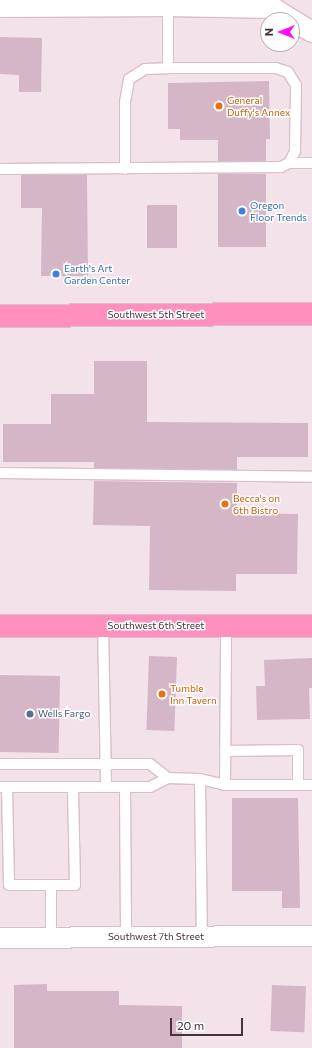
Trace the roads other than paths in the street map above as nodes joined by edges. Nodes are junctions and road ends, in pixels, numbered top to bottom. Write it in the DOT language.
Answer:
graph roads {
  1 [pos="267,4"];
  2 [pos="168,6"];
  3 [pos="0,7"];
  4 [pos="312,32"];
  5 [pos="168,68"];
  6 [pos="289,163"];
  7 [pos="312,163"];
  8 [pos="0,169"];
  9 [pos="125,169"];
  10 [pos="312,314"];
  11 [pos="0,316"];
  12 [pos="0,473"];
  13 [pos="312,477"];
  14 [pos="0,626"];
  15 [pos="104,626"];
  16 [pos="226,626"];
  17 [pos="312,626"];
  18 [pos="225,751"];
  19 [pos="0,764"];
  20 [pos="106,764"];
  21 [pos="168,778"];
  22 [pos="200,779"];
  23 [pos="225,785"];
  24 [pos="298,785"];
  25 [pos="312,785"];
  26 [pos="73,786"];
  27 [pos="3,787"];
  28 [pos="106,787"];
  29 [pos="125,787"];
  30 [pos="51,885"];
  31 [pos="312,936"];
  32 [pos="126,937"];
  33 [pos="202,937"];
  34 [pos="0,938"];
  35 [pos="51,938"];
  1 -- 2 [label="street"];
  1 -- 4 [label="street"];
  2 -- 3 [label="street"];
  2 -- 5 [label="lane"];
  5 -- 6 [label="lane"];
  5 -- 9 [label="lane"];
  6 -- 7 [label="lane"];
  6 -- 9 [label="lane"];
  8 -- 9 [label="lane"];
  10 -- 11 [label="main road, Southwest 5th Street"];
  12 -- 13 [label="lane"];
  14 -- 15 [label="main road, Southwest 6th Street"];
  15 -- 16 [label="main road, Southwest 6th Street"];
  15 -- 20 [label="lane"];
  16 -- 17 [label="main road, Southwest 6th Street"];
  16 -- 18 [label="lane"];
  18 -- 23 [label="lane"];
  18 -- 24 [label="lane"];
  19 -- 20 [label="lane"];
  20 -- 21 [label="lane"];
  20 -- 28 [label="lane"];
  21 -- 22 [label="lane"];
  21 -- 29 [label="lane"];
  22 -- 23 [label="lane"];
  22 -- 33 [label="lane"];
  23 -- 24 [label="lane"];
  24 -- 25 [label="lane"];
  26 -- 27 [label="lane"];
  26 -- 28 [label="lane"];
  26 -- 30 [label="lane"];
  27 -- 30 [label="lane"];
  28 -- 29 [label="lane"];
  29 -- 32 [label="lane"];
  30 -- 35 [label="lane"];
  31 -- 33 [label="street, Southwest 7th Street"];
  32 -- 33 [label="street, Southwest 7th Street"];
  32 -- 35 [label="street, Southwest 7th Street"];
  34 -- 35 [label="street, Southwest 7th Street"];
}
